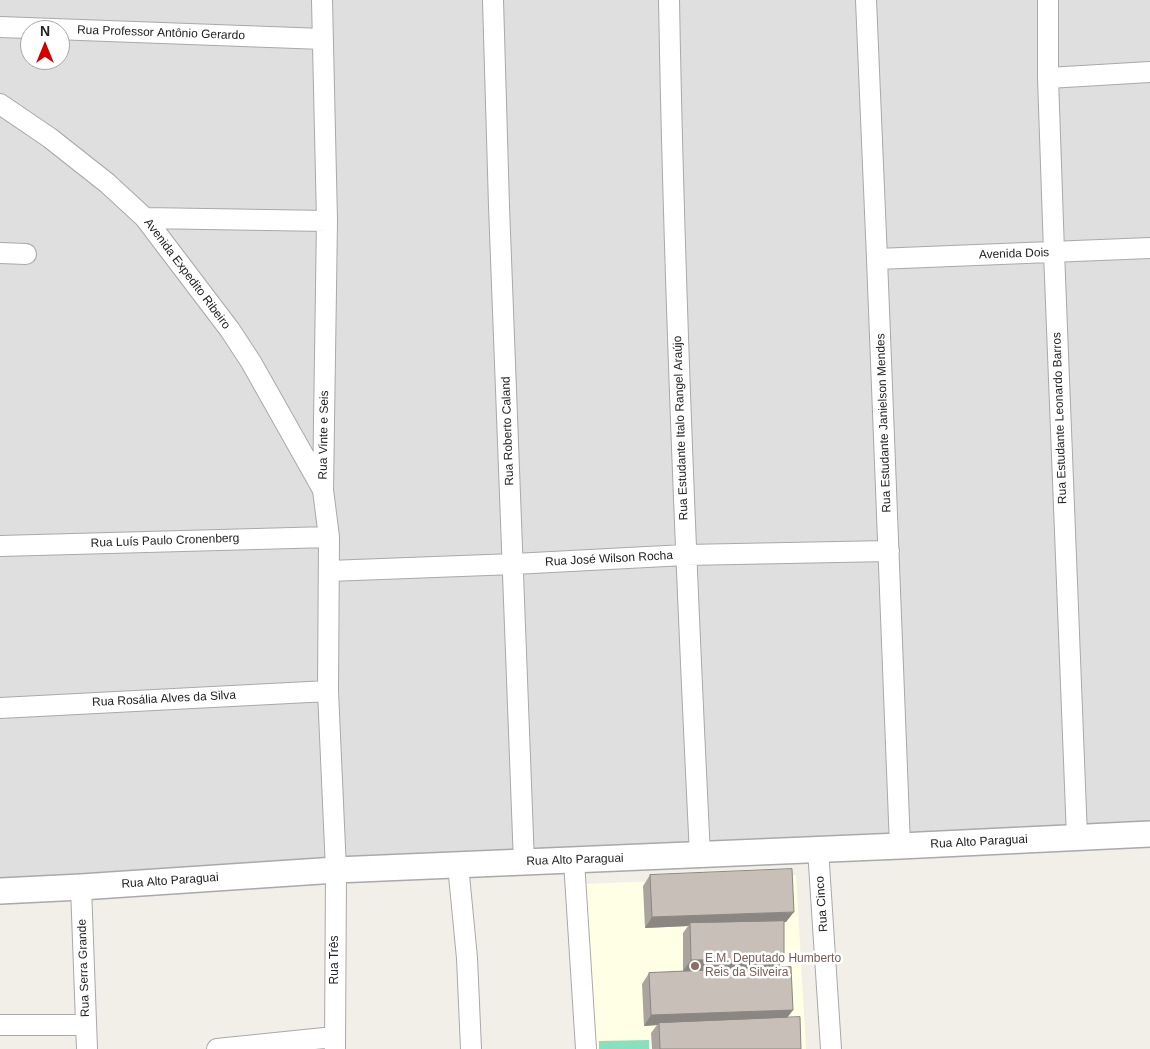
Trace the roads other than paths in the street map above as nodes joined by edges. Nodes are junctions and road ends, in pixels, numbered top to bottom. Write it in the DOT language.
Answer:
graph roads {
  1 [pos="322,0"];
  2 [pos="493,0"];
  3 [pos="669,0"];
  4 [pos="866,0"];
  5 [pos="1048,0"];
  6 [pos="0,27"];
  7 [pos="323,39"];
  8 [pos="1150,72"];
  9 [pos="1048,78"];
  10 [pos="0,104"];
  11 [pos="145,218"];
  12 [pos="327,222"];
  13 [pos="1150,248"];
  14 [pos="1054,252"];
  15 [pos="0,253"];
  16 [pos="26,254"];
  17 [pos="877,258"];
  18 [pos="323,490"];
  19 [pos="329,537"];
  20 [pos="0,546"];
  21 [pos="889,551"];
  22 [pos="685,555"];
  23 [pos="514,564"];
  24 [pos="329,571"];
  25 [pos="328,690"];
  26 [pos="0,708"];
  27 [pos="1150,834"];
  28 [pos="1077,837"];
  29 [pos="900,846"];
  30 [pos="818,850"];
  31 [pos="700,855"];
  32 [pos="574,861"];
  33 [pos="524,863"];
  34 [pos="458,864"];
  35 [pos="336,870"];
  36 [pos="81,887"];
  37 [pos="0,890"];
  38 [pos="0,1025"];
  39 [pos="86,1025"];
  40 [pos="335,1043"];
  41 [pos="87,1049"];
  42 [pos="217,1049"];
  43 [pos="471,1049"];
  44 [pos="586,1049"];
  45 [pos="831,1049"];
  1 -- 7 [label="street, Rua Vinte e Seis"];
  2 -- 23 [label="street, Rua Roberto Caland"];
  3 -- 22 [label="street, Rua Estudante Italo Rangel Araújo"];
  4 -- 17 [label="street, Rua Estudante Janielson Mendes"];
  5 -- 9 [label="street, Rua Estudante Leonardo Barros"];
  6 -- 7 [label="street, Rua Professor Antônio Gerardo"];
  7 -- 12 [label="street, Rua Vinte e Seis"];
  8 -- 9 [label="street"];
  9 -- 14 [label="street, Rua Estudante Leonardo Barros"];
  10 -- 11 [label="street, Avenida Expedito Ribeiro"];
  11 -- 12 [label="street"];
  11 -- 18 [label="street, Avenida Expedito Ribeiro"];
  12 -- 18 [label="street, Rua Vinte e Seis"];
  13 -- 14 [label="street, Avenida Dois"];
  14 -- 17 [label="street, Avenida Dois"];
  14 -- 28 [label="street, Rua Estudante Leonardo Barros"];
  15 -- 16 [label="street"];
  17 -- 21 [label="street, Rua Estudante Janielson Mendes"];
  18 -- 19 [label="street, Rua Vinte e Seis"];
  19 -- 20 [label="street, Rua Luís Paulo Cronenberg"];
  19 -- 24 [label="street, Rua Vinte e Seis"];
  21 -- 22 [label="street, Rua José Wilson Rocha"];
  21 -- 29 [label="street, Rua Estudante Janielson Mendes"];
  22 -- 23 [label="street, Rua José Wilson Rocha"];
  22 -- 31 [label="street, Rua Estudante Italo Rangel Araújo"];
  23 -- 24 [label="street, Rua José Wilson Rocha"];
  23 -- 33 [label="street, Rua Roberto Caland"];
  24 -- 25 [label="street, Rua Vinte e Seis"];
  25 -- 26 [label="street, Rua Rosália Alves da Silva"];
  25 -- 35 [label="street, Rua Vinte e Seis"];
  27 -- 28 [label="street, Rua Alto Paraguai"];
  28 -- 29 [label="street, Rua Alto Paraguai"];
  29 -- 30 [label="street, Rua Alto Paraguai"];
  30 -- 31 [label="street, Rua Alto Paraguai"];
  30 -- 45 [label="street, Rua Cinco"];
  31 -- 32 [label="street, Rua Alto Paraguai"];
  32 -- 33 [label="street, Rua Alto Paraguai"];
  32 -- 44 [label="street"];
  33 -- 34 [label="street, Rua Alto Paraguai"];
  34 -- 35 [label="street, Rua Alto Paraguai"];
  34 -- 43 [label="street"];
  35 -- 36 [label="street, Rua Alto Paraguai"];
  35 -- 40 [label="street, Rua Três"];
  36 -- 37 [label="street, Rua Alto Paraguai"];
  36 -- 39 [label="street, Rua Serra Grande"];
  38 -- 39 [label="street"];
  39 -- 41 [label="street, Rua Serra Grande"];
  40 -- 42 [label="street"];
}
